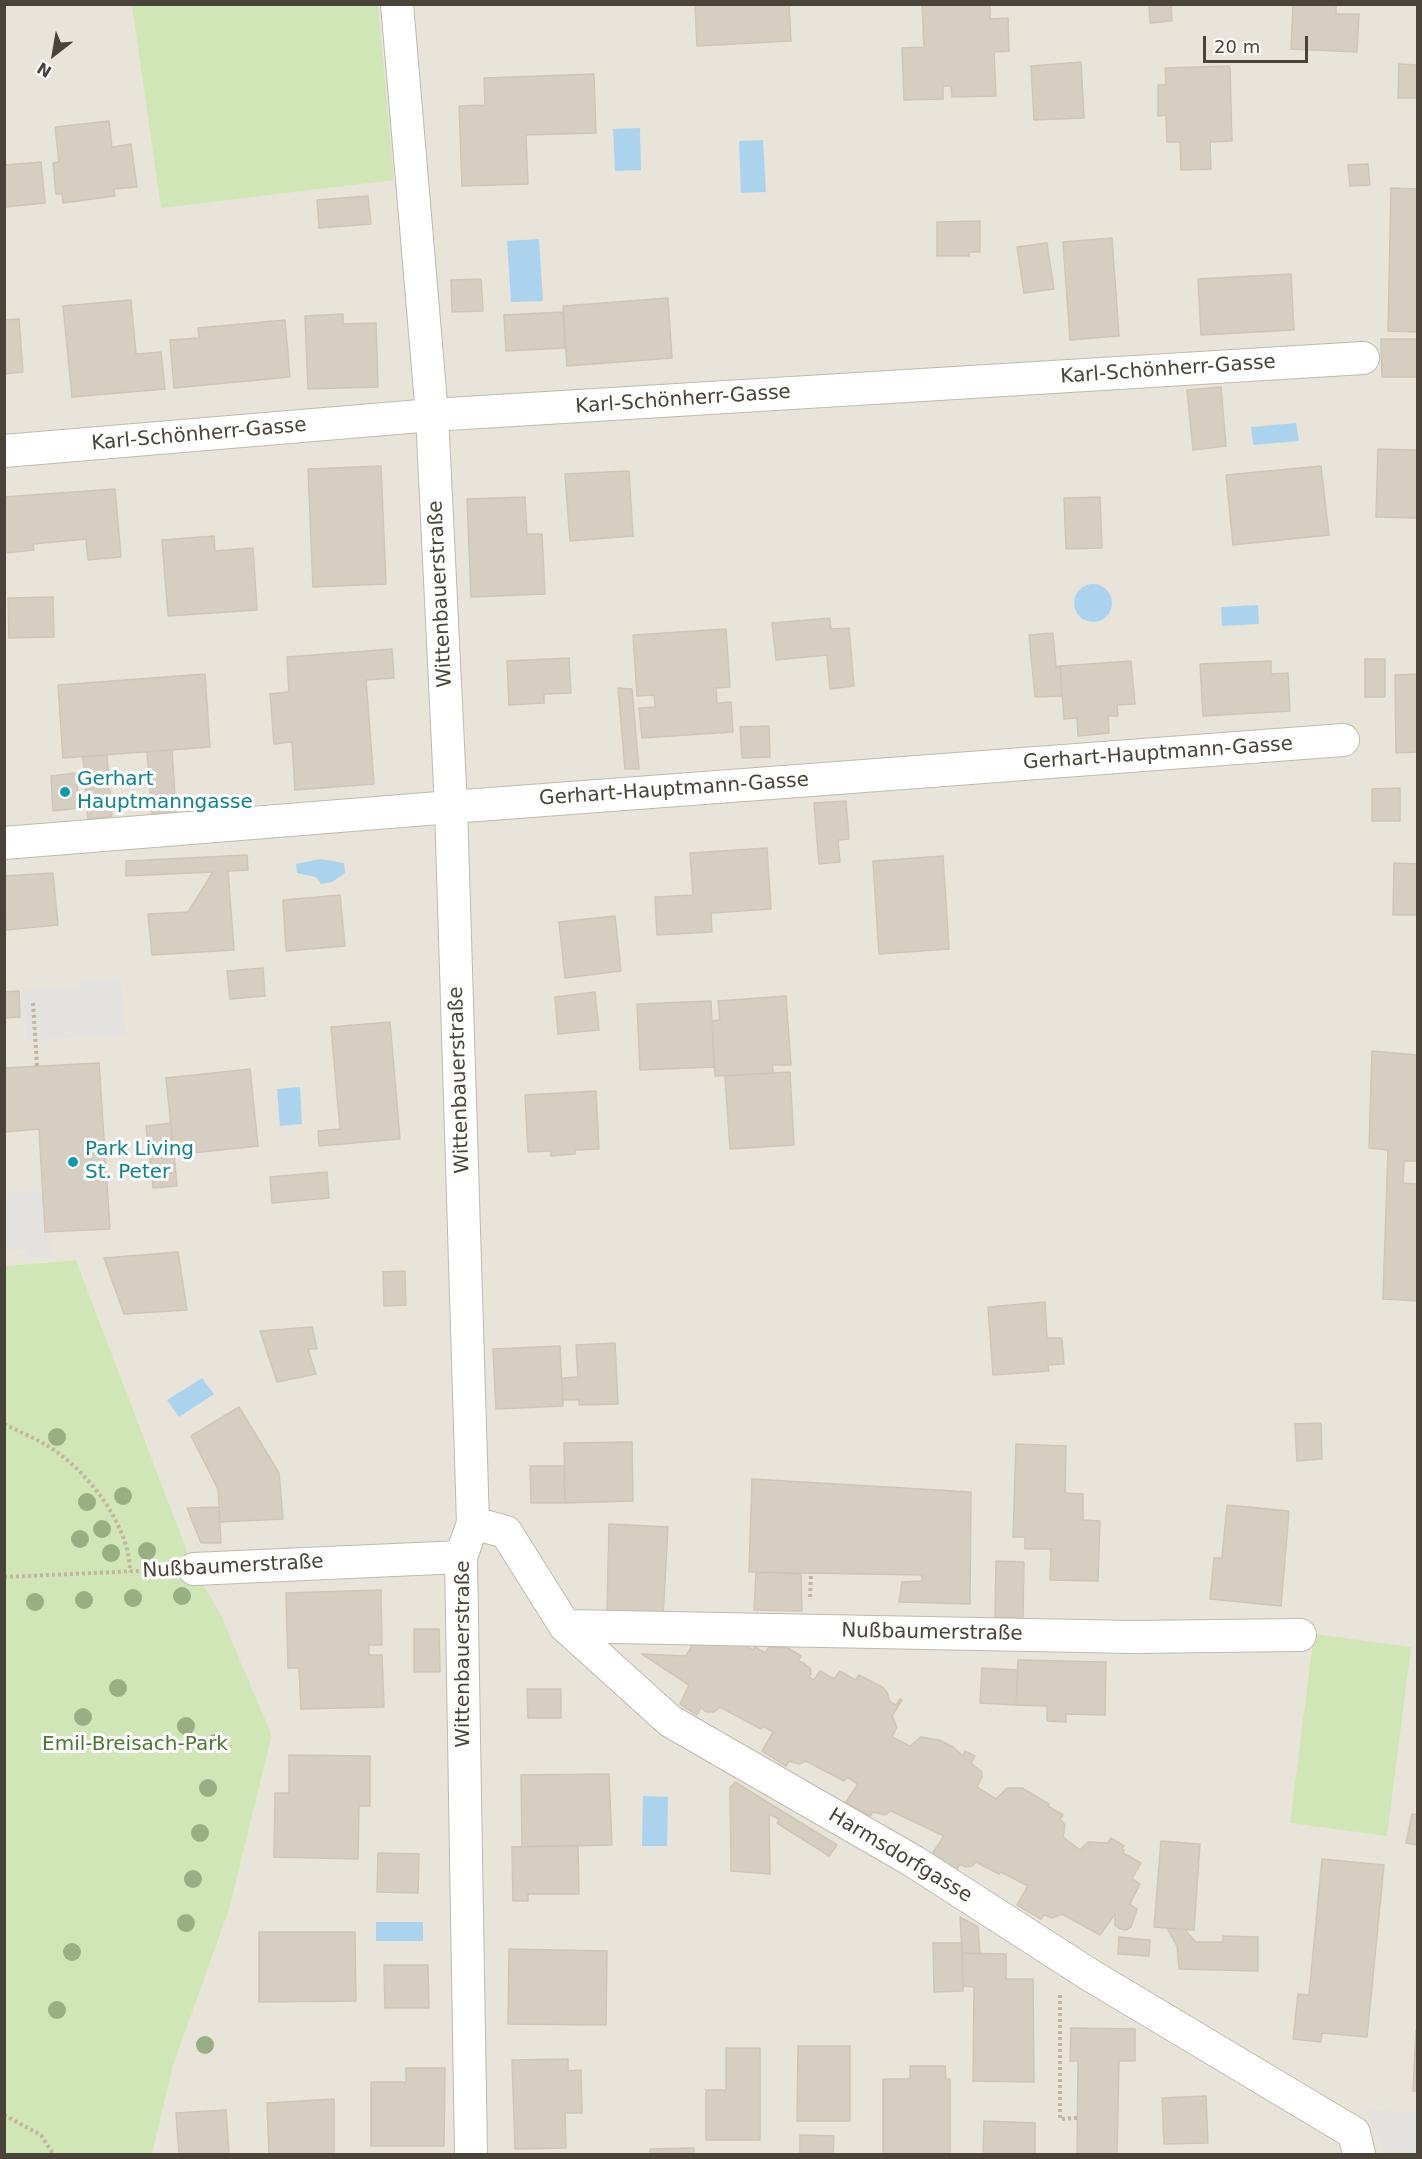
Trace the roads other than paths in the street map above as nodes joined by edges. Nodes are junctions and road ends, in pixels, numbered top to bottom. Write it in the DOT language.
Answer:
graph roads {
  1 [pos="397,4"];
  2 [pos="1363,357"];
  3 [pos="432,415"];
  4 [pos="4,451"];
  5 [pos="1343,740"];
  6 [pos="451,807"];
  7 [pos="4,843"];
  8 [pos="473,1522"];
  9 [pos="461,1557"];
  10 [pos="194,1569"];
  11 [pos="565,1626"];
  12 [pos="1299,1635"];
  13 [pos="471,2154"];
  14 [pos="1359,2154"];
  1 -- 3 [label="street, Wittenbauerstraße"];
  2 -- 3 [label="street, Karl-Schönherr-Gasse"];
  3 -- 4 [label="street, Karl-Schönherr-Gasse"];
  3 -- 6 [label="street, Wittenbauerstraße"];
  5 -- 6 [label="street, Gerhart-Hauptmann-Gasse"];
  6 -- 7 [label="street, Gerhart-Hauptmann-Gasse"];
  6 -- 8 [label="street, Wittenbauerstraße"];
  8 -- 9 [label="street, Wittenbauerstraße"];
  8 -- 11 [label="street, Harmsdorfgasse"];
  9 -- 10 [label="street, Nußbaumerstraße"];
  9 -- 13 [label="street, Wittenbauerstraße"];
  11 -- 12 [label="street, Nußbaumerstraße"];
  11 -- 14 [label="street, Harmsdorfgasse"];
}
